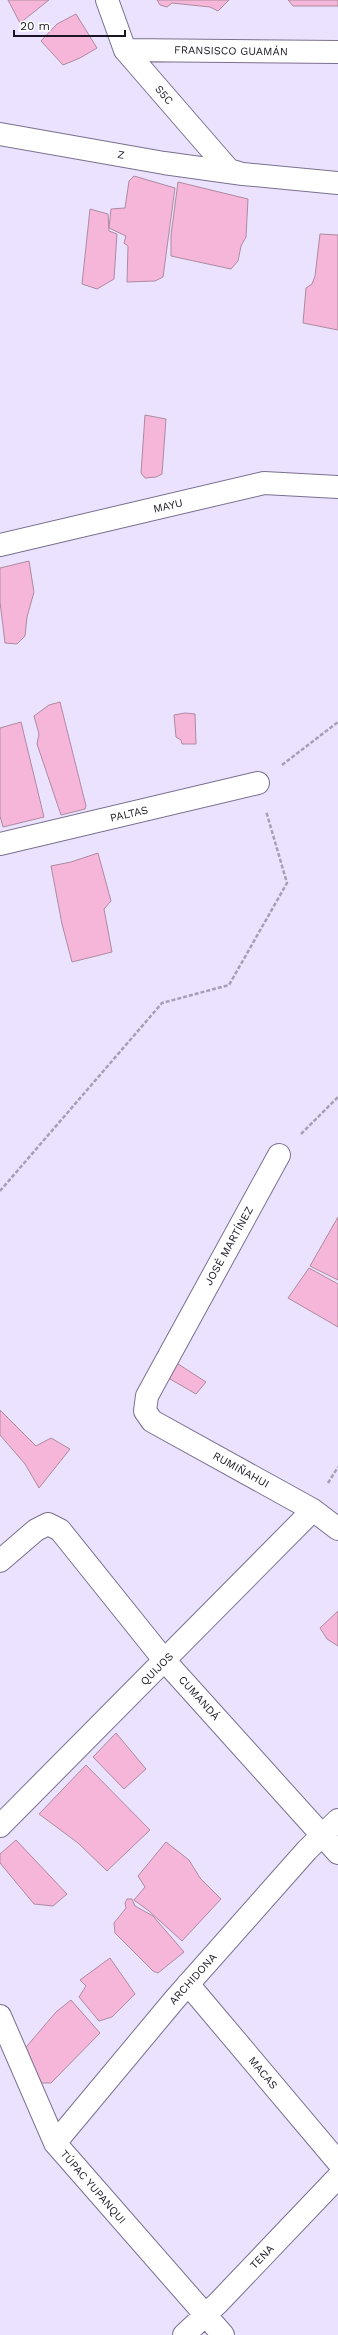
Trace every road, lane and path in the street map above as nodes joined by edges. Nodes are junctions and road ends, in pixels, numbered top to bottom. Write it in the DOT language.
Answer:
graph roads {
  1 [pos="107,0"];
  2 [pos="125,50"];
  3 [pos="338,52"];
  4 [pos="0,134"];
  5 [pos="243,174"];
  6 [pos="338,183"];
  7 [pos="338,487"];
  8 [pos="0,545"];
  9 [pos="338,722"];
  10 [pos="258,783"];
  11 [pos="0,844"];
  12 [pos="338,1097"];
  13 [pos="279,1155"];
  14 [pos="0,1191"];
  15 [pos="145,1411"];
  16 [pos="313,1510"];
  17 [pos="338,1529"];
  18 [pos="0,1561"];
  19 [pos="165,1661"];
  20 [pos="338,1820"];
  21 [pos="0,1826"];
  22 [pos="321,1836"];
  23 [pos="338,1853"];
  24 [pos="188,1984"];
  25 [pos="0,2016"];
  26 [pos="54,2143"];
  27 [pos="338,2162"];
  28 [pos="338,2177"];
  29 [pos="206,2315"];
  30 [pos="184,2335"];
  31 [pos="223,2335"];
  1 -- 2 [label="street, S5C"];
  2 -- 3 [label="street, FRANSISCO GUAMÁN"];
  2 -- 5 [label="street, S5C"];
  4 -- 5 [label="street, Z"];
  5 -- 6 [label="street, Z"];
  7 -- 8 [label="street, MAYU"];
  9 -- 10 [label="path"];
  10 -- 11 [label="street, PALTAS"];
  10 -- 14 [label="path"];
  12 -- 13 [label="path"];
  13 -- 15 [label="street, JOSÉ MARTÍNEZ"];
  15 -- 16 [label="street, RUMIÑAHUI"];
  16 -- 17 [label="street, RUMIÑAHUI"];
  16 -- 19 [label="street, QUIJOS"];
  18 -- 19 [label="street, CUMANDÁ"];
  19 -- 21 [label="street, QUIJOS"];
  19 -- 22 [label="street, CUMANDÁ"];
  20 -- 22 [label="street, ARCHIDONA"];
  22 -- 23 [label="street, CUMANDÁ"];
  22 -- 24 [label="street, ARCHIDONA"];
  24 -- 26 [label="street, ARCHIDONA"];
  24 -- 27 [label="street, MACAS"];
  25 -- 26 [label="street, TÚPAC YUPANQUI"];
  26 -- 29 [label="street, TÚPAC YUPANQUI"];
  28 -- 29 [label="street, TENA"];
  29 -- 30 [label="street, TENA"];
  29 -- 31 [label="street, TÚPAC YUPANQUI"];
}
